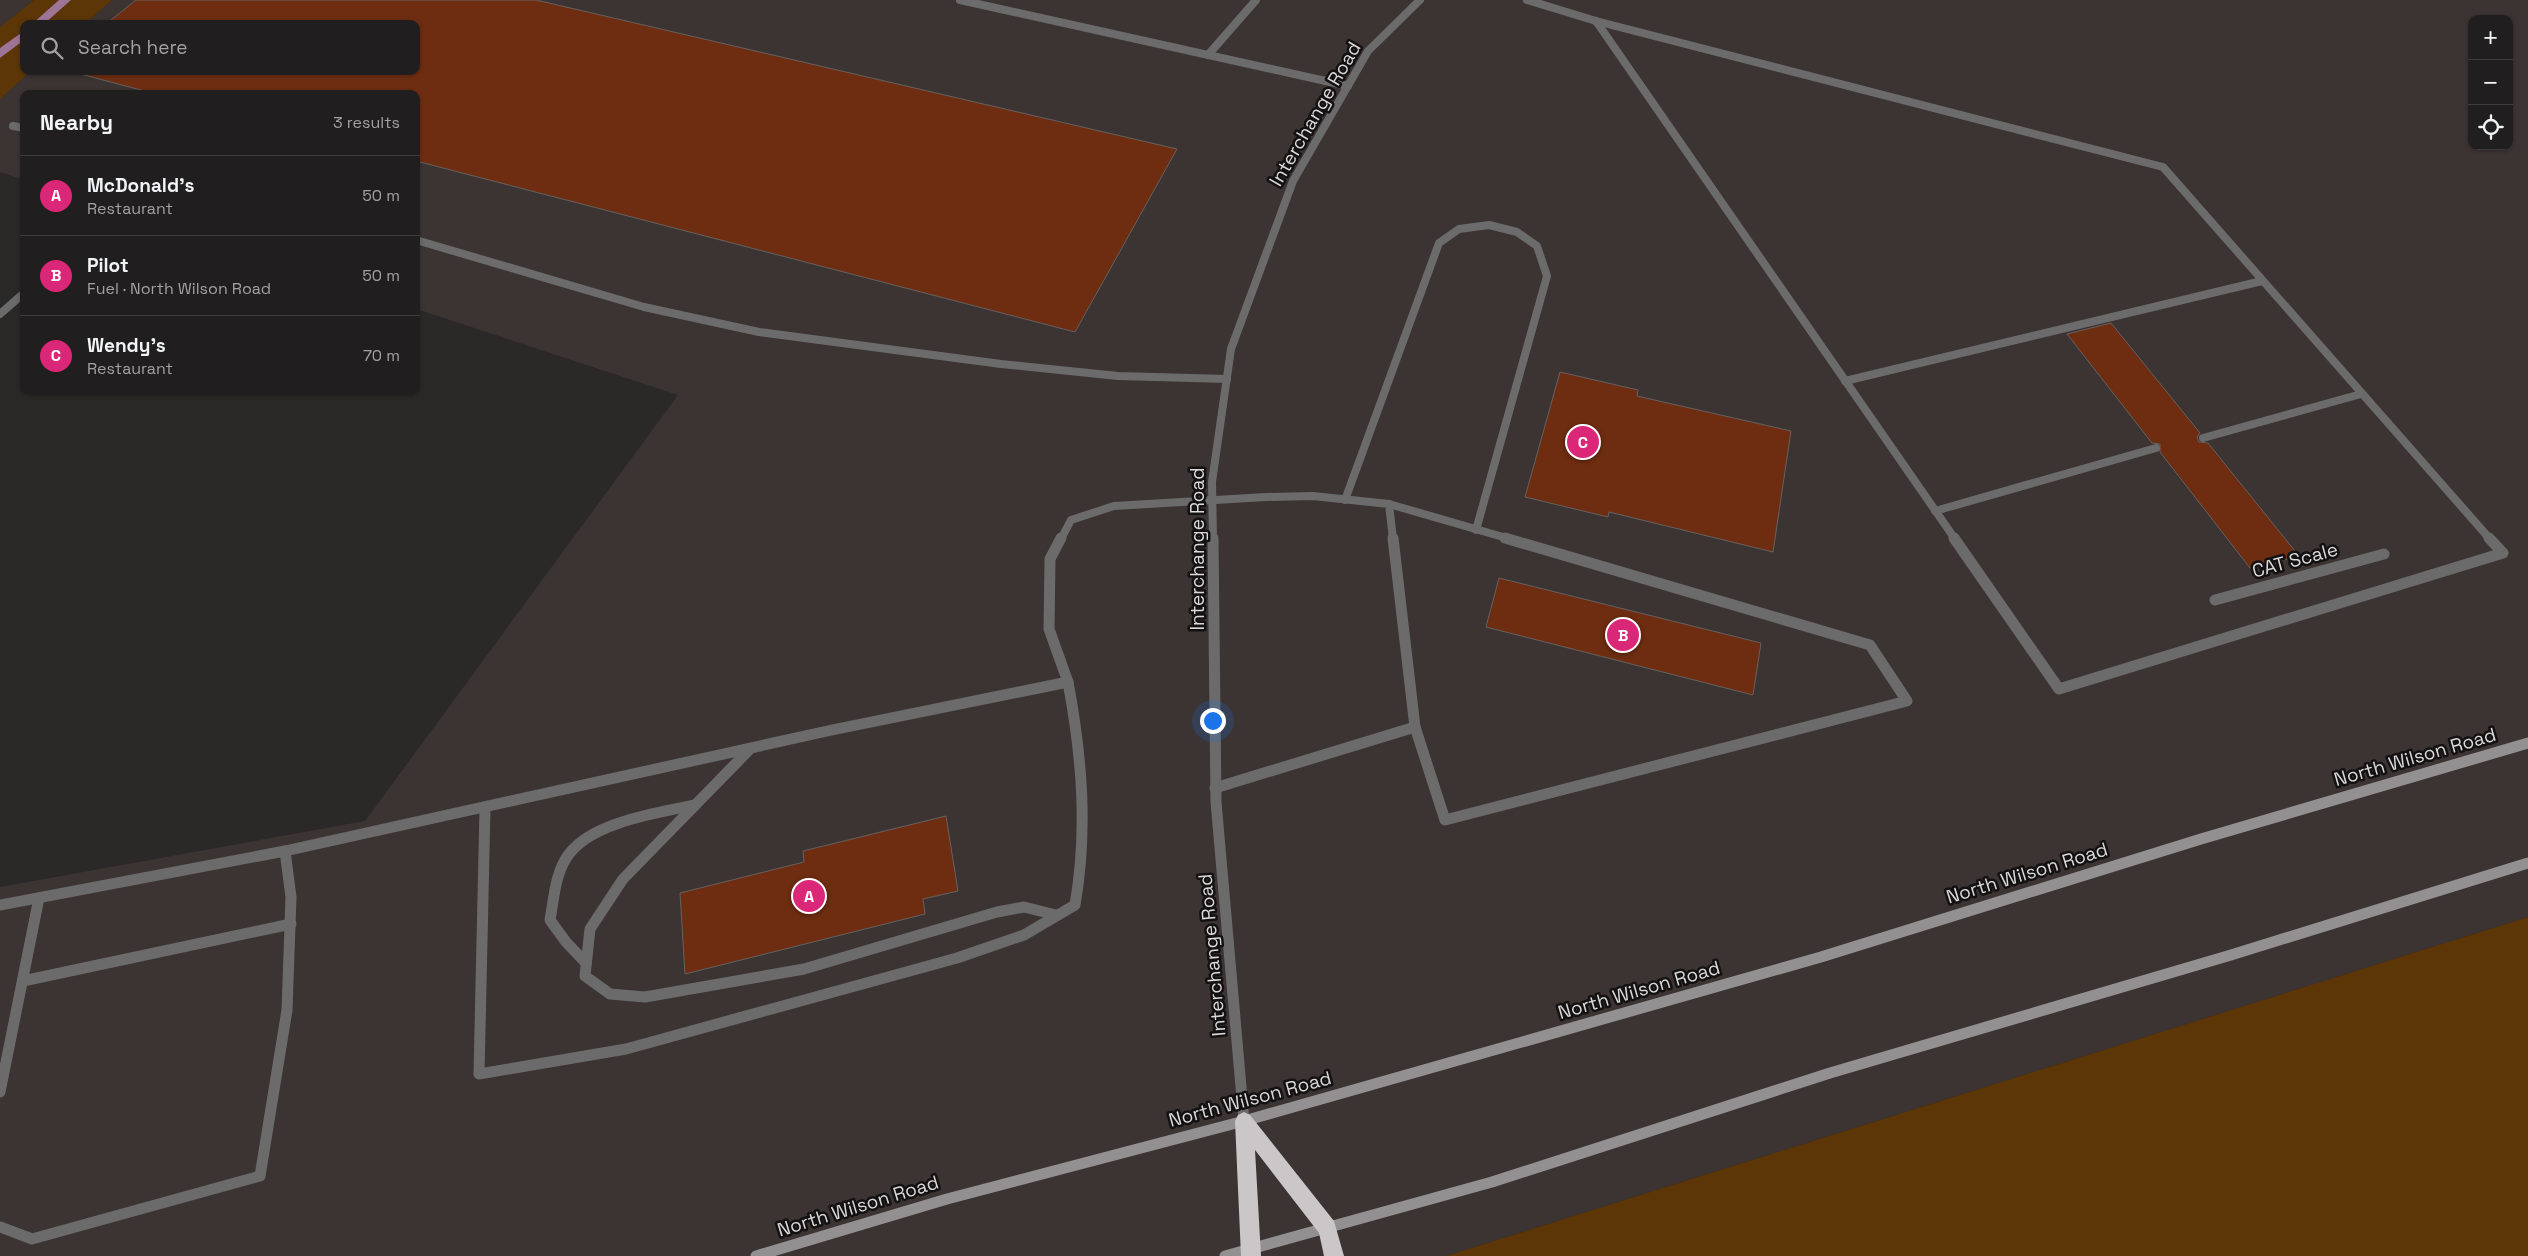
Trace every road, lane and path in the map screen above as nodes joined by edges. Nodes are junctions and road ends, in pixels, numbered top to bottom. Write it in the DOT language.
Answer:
graph roads {
  1 [pos="960,0"];
  2 [pos="1256,0"];
  3 [pos="1420,0"];
  4 [pos="1527,0"];
  5 [pos="1596,21"];
  6 [pos="1208,55"];
  7 [pos="1348,86"];
  8 [pos="13,126"];
  9 [pos="20,127"];
  10 [pos="420,241"];
  11 [pos="2262,282"];
  12 [pos="20,296"];
  13 [pos="0,314"];
  14 [pos="1227,379"];
  15 [pos="1845,380"];
  16 [pos="2361,394"];
  17 [pos="2204,438"];
  18 [pos="2156,448"];
  19 [pos="1345,500"];
  20 [pos="1212,501"];
  21 [pos="1389,504"];
  22 [pos="1935,510"];
  23 [pos="1476,530"];
  24 [pos="2384,554"];
  25 [pos="2215,600"];
  26 [pos="1068,682"];
  27 [pos="1415,727"];
  28 [pos="2528,743"];
  29 [pos="751,748"];
  30 [pos="1215,788"];
  31 [pos="696,804"];
  32 [pos="485,808"];
  33 [pos="285,852"];
  34 [pos="2528,863"];
  35 [pos="39,898"];
  36 [pos="0,906"];
  37 [pos="1056,916"];
  38 [pos="291,924"];
  39 [pos="586,963"];
  40 [pos="22,981"];
  41 [pos="0,1092"];
  42 [pos="1244,1121"];
  43 [pos="0,1227"];
  44 [pos="1327,1228"];
  45 [pos="1250,1252"];
  46 [pos="756,1256"];
  47 [pos="1225,1256"];
  48 [pos="1334,1256"];
  1 -- 6 [label="street"];
  2 -- 6 [label="street"];
  3 -- 7 [label="street, Interchange Road"];
  4 -- 5 [label="street"];
  5 -- 11 [label="street"];
  5 -- 15 [label="street"];
  6 -- 7 [label="street"];
  7 -- 14 [label="street, Interchange Road"];
  8 -- 9 [label="street"];
  10 -- 14 [label="street"];
  11 -- 15 [label="street"];
  11 -- 16 [label="street"];
  12 -- 13 [label="street"];
  14 -- 20 [label="street, Interchange Road"];
  15 -- 22 [label="street"];
  16 -- 17 [label="street"];
  16 -- 22 [label="street"];
  18 -- 22 [label="street"];
  19 -- 20 [label="street"];
  19 -- 21 [label="street"];
  19 -- 23 [label="street"];
  20 -- 26 [label="street"];
  20 -- 30 [label="street, Interchange Road"];
  21 -- 23 [label="street"];
  21 -- 27 [label="street"];
  23 -- 27 [label="street"];
  24 -- 25 [label="street, CAT Scale"];
  26 -- 29 [label="street"];
  26 -- 37 [label="street"];
  27 -- 30 [label="street"];
  28 -- 42 [label="main road, North Wilson Road"];
  29 -- 31 [label="street"];
  29 -- 32 [label="street"];
  30 -- 42 [label="street, Interchange Road"];
  31 -- 39 [label="street"];
  31 -- 39 [label="street"];
  32 -- 33 [label="street"];
  32 -- 37 [label="street"];
  33 -- 35 [label="street"];
  33 -- 38 [label="street"];
  34 -- 44 [label="main road"];
  35 -- 36 [label="street"];
  35 -- 40 [label="street"];
  37 -- 39 [label="street"];
  38 -- 40 [label="street"];
  38 -- 43 [label="street"];
  40 -- 41 [label="street"];
  42 -- 44 [label="highway"];
  42 -- 45 [label="highway"];
  42 -- 46 [label="main road, North Wilson Road"];
  44 -- 45 [label="main road"];
  44 -- 48 [label="highway"];
  45 -- 47 [label="main road"];
}
